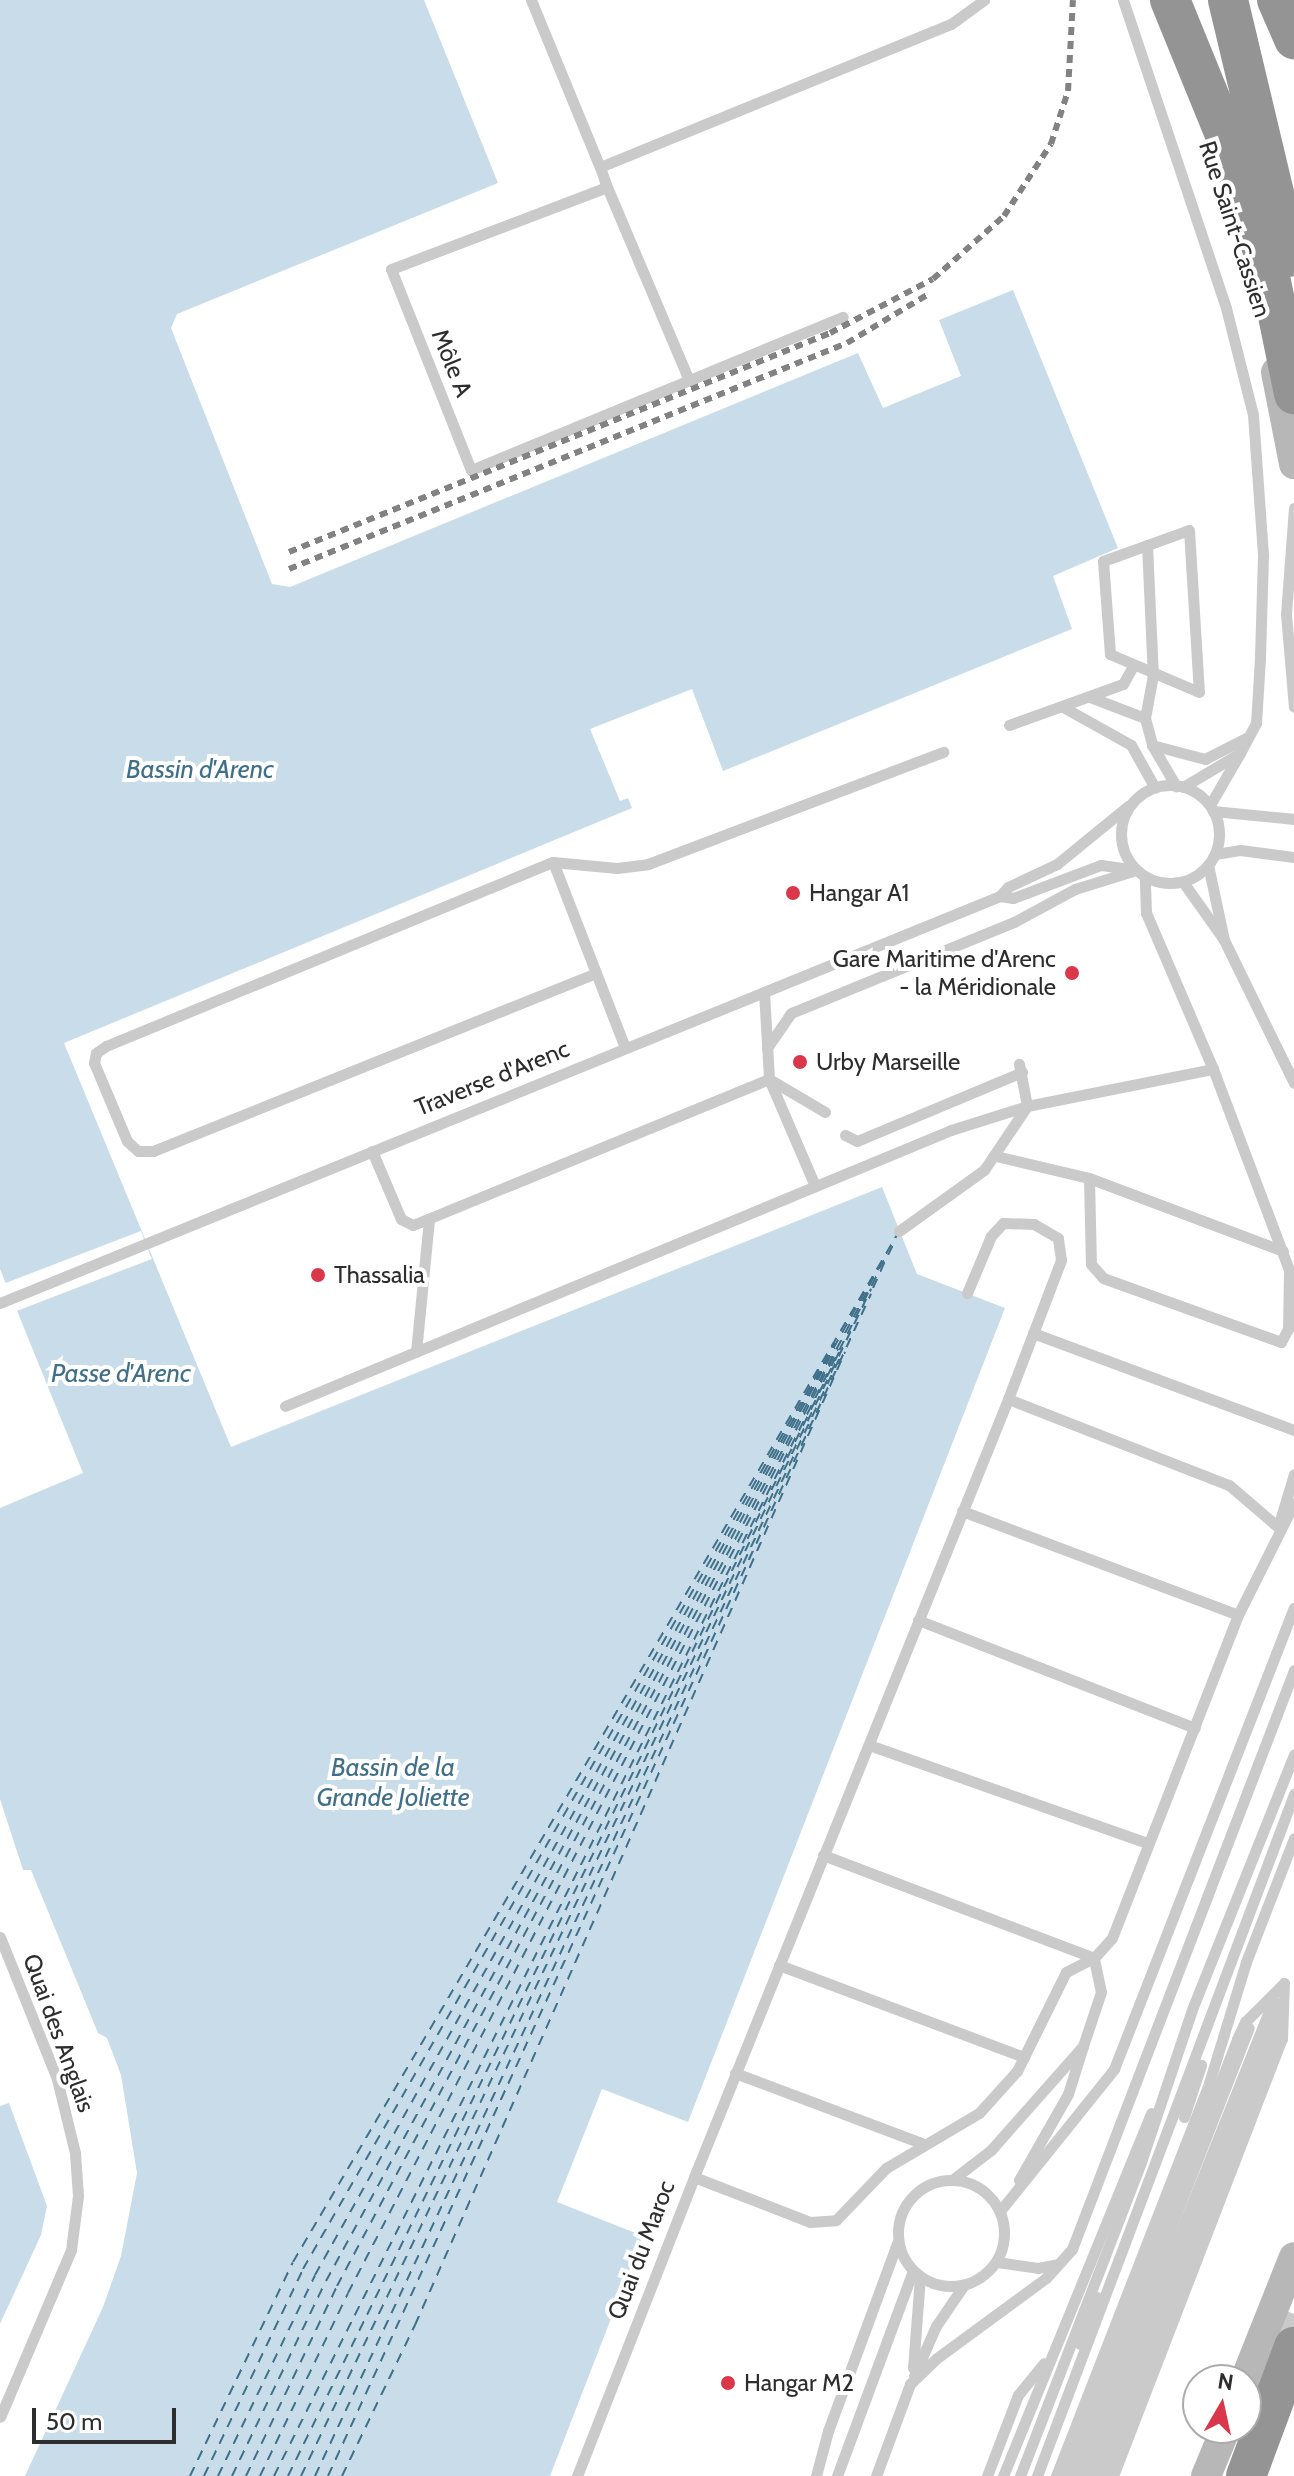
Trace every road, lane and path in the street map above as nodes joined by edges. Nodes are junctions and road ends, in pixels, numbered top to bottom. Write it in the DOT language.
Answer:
graph roads {
  1 [pos="531,0"];
  2 [pos="1123,0"];
  3 [pos="1152,0"];
  4 [pos="1170,0"];
  5 [pos="1188,0"];
  6 [pos="1228,0"];
  7 [pos="1277,0"];
  8 [pos="983,1"];
  9 [pos="1294,39"];
  10 [pos="600,167"];
  11 [pos="607,187"];
  12 [pos="1294,199"];
  13 [pos="1228,202"];
  14 [pos="1275,215"];
  15 [pos="1239,240"];
  16 [pos="1294,288"];
  17 [pos="1294,310"];
  18 [pos="843,317"];
  19 [pos="689,380"];
  20 [pos="1294,394"];
  21 [pos="1294,464"];
  22 [pos="1294,508"];
  23 [pos="1147,545"];
  24 [pos="1133,666"];
  25 [pos="1153,675"];
  26 [pos="1090,697"];
  27 [pos="1063,707"];
  28 [pos="1294,707"];
  29 [pos="1145,718"];
  30 [pos="1009,725"];
  31 [pos="1249,736"];
  32 [pos="1152,745"];
  33 [pos="943,752"];
  34 [pos="1240,753"];
  35 [pos="1180,786"];
  36 [pos="1155,788"];
  37 [pos="1132,804"];
  38 [pos="1211,808"];
  39 [pos="1294,819"];
  40 [pos="1215,854"];
  41 [pos="1294,857"];
  42 [pos="553,862"];
  43 [pos="1208,865"];
  44 [pos="1048,870"];
  45 [pos="1141,873"];
  46 [pos="1183,882"];
  47 [pos="1029,891"];
  48 [pos="1000,896"];
  49 [pos="1224,940"];
  50 [pos="596,973"];
  51 [pos="764,992"];
  52 [pos="625,1048"];
  53 [pos="767,1048"];
  54 [pos="1213,1069"];
  55 [pos="769,1079"];
  56 [pos="1294,1083"];
  57 [pos="1027,1106"];
  58 [pos="825,1112"];
  59 [pos="845,1135"];
  60 [pos="372,1151"];
  61 [pos="996,1156"];
  62 [pos="1089,1178"];
  63 [pos="815,1186"];
  64 [pos="429,1219"];
  65 [pos="899,1231"];
  66 [pos="1283,1251"];
  67 [pos="967,1293"];
  68 [pos="0,1303"];
  69 [pos="1033,1333"];
  70 [pos="416,1352"];
  71 [pos="1008,1399"];
  72 [pos="285,1406"];
  73 [pos="1294,1430"];
  74 [pos="1294,1474"];
  75 [pos="1294,1503"];
  76 [pos="962,1511"];
  77 [pos="1278,1527"];
  78 [pos="1294,1608"];
  79 [pos="1238,1615"];
  80 [pos="918,1620"];
  81 [pos="1294,1670"];
  82 [pos="1195,1728"];
  83 [pos="869,1745"];
  84 [pos="1294,1754"];
  85 [pos="1294,1794"];
  86 [pos="1294,1838"];
  87 [pos="1147,1843"];
  88 [pos="823,1855"];
  89 [pos="0,1937"];
  90 [pos="1094,1958"];
  91 [pos="779,1965"];
  92 [pos="1220,1983"];
  93 [pos="1284,1983"];
  94 [pos="1083,2046"];
  95 [pos="1024,2057"];
  96 [pos="1174,2065"];
  97 [pos="735,2073"];
  98 [pos="921,2143"];
  99 [pos="694,2177"];
  100 [pos="952,2180"];
  101 [pos="1000,2211"];
  102 [pos="898,2241"];
  103 [pos="1294,2257"];
  104 [pos="997,2262"];
  105 [pos="1058,2264"];
  106 [pos="916,2274"];
  107 [pos="964,2285"];
  108 [pos="1288,2347"];
  109 [pos="1052,2353"];
  110 [pos="1262,2367"];
  111 [pos="910,2384"];
  112 [pos="0,2417"];
  113 [pos="1236,2467"];
  114 [pos="577,2476"];
  115 [pos="816,2476"];
  116 [pos="837,2476"];
  117 [pos="876,2476"];
  118 [pos="987,2476"];
  119 [pos="996,2476"];
  120 [pos="1003,2476"];
  121 [pos="1013,2476"];
  122 [pos="1020,2476"];
  123 [pos="1028,2476"];
  124 [pos="1037,2476"];
  125 [pos="1045,2476"];
  126 [pos="1056,2476"];
  127 [pos="1066,2476"];
  128 [pos="1074,2476"];
  129 [pos="1083,2476"];
  130 [pos="1091,2476"];
  131 [pos="1102,2476"];
  132 [pos="1113,2476"];
  1 -- 10 [label="lane"];
  2 -- 31 [label="lane"];
  3 -- 13 [label="street, Rue Saint-Cassien"];
  4 -- 20 [label="highway"];
  5 -- 14 [label="street, Rue Saint-Cassien"];
  6 -- 16 [label="highway"];
  7 -- 9 [label="highway"];
  8 -- 10 [label="lane"];
  10 -- 11 [label="lane"];
  11 -- 19 [label="lane"];
  11 -- 19 [label="lane, Môle A"];
  12 -- 14 [label="street"];
  13 -- 14 [label="street"];
  13 -- 15 [label="street, Rue Saint-Cassien"];
  14 -- 15 [label="street"];
  14 -- 17 [label="street, Rue Saint-Cassien"];
  15 -- 21 [label="street, Rue Saint-Cassien"];
  18 -- 19 [label="lane, Môle A"];
  22 -- 28 [label="lane"];
  23 -- 24 [label="lane"];
  23 -- 25 [label="lane"];
  23 -- 25 [label="lane"];
  24 -- 25 [label="lane"];
  24 -- 26 [label="lane"];
  25 -- 29 [label="lane"];
  26 -- 27 [label="lane"];
  26 -- 29 [label="lane"];
  27 -- 30 [label="lane"];
  27 -- 36 [label="lane"];
  29 -- 32 [label="lane"];
  31 -- 32 [label="lane"];
  31 -- 34 [label="lane"];
  32 -- 35 [label="lane"];
  33 -- 42 [label="lane"];
  34 -- 35 [label="lane"];
  34 -- 38 [label="lane"];
  35 -- 36 [label="lane"];
  35 -- 38 [label="lane"];
  36 -- 37 [label="lane"];
  37 -- 44 [label="lane, Traverse d'Arenc"];
  37 -- 45 [label="lane"];
  38 -- 39 [label="lane"];
  38 -- 40 [label="lane"];
  40 -- 41 [label="lane"];
  40 -- 43 [label="lane"];
  42 -- 50 [label="lane"];
  42 -- 50 [label="lane"];
  43 -- 46 [label="lane"];
  43 -- 49 [label="lane"];
  44 -- 47 [label="lane"];
  44 -- 48 [label="lane, Traverse d'Arenc"];
  45 -- 46 [label="lane"];
  45 -- 47 [label="lane, Traverse d'Arenc"];
  45 -- 53 [label="lane"];
  45 -- 54 [label="lane"];
  46 -- 49 [label="lane"];
  47 -- 48 [label="lane, Traverse d'Arenc"];
  48 -- 51 [label="lane, Traverse d'Arenc"];
  49 -- 56 [label="lane"];
  50 -- 52 [label="lane"];
  51 -- 52 [label="lane, Traverse d'Arenc"];
  51 -- 53 [label="lane"];
  52 -- 60 [label="lane, Traverse d'Arenc"];
  53 -- 55 [label="lane"];
  54 -- 57 [label="lane"];
  54 -- 66 [label="lane"];
  55 -- 58 [label="lane"];
  55 -- 63 [label="lane"];
  55 -- 64 [label="lane"];
  57 -- 59 [label="lane"];
  57 -- 61 [label="lane"];
  57 -- 63 [label="lane"];
  60 -- 64 [label="lane"];
  60 -- 68 [label="lane, Traverse d'Arenc"];
  61 -- 62 [label="lane"];
  61 -- 65 [label="lane"];
  62 -- 66 [label="lane"];
  62 -- 66 [label="lane"];
  63 -- 70 [label="lane"];
  64 -- 70 [label="lane"];
  67 -- 69 [label="lane"];
  69 -- 71 [label="lane"];
  69 -- 73 [label="lane"];
  70 -- 72 [label="lane"];
  71 -- 76 [label="lane"];
  71 -- 77 [label="lane"];
  74 -- 77 [label="lane"];
  75 -- 77 [label="lane"];
  76 -- 79 [label="lane"];
  76 -- 80 [label="lane"];
  77 -- 79 [label="lane"];
  78 -- 101 [label="lane"];
  79 -- 82 [label="lane"];
  80 -- 82 [label="lane"];
  80 -- 83 [label="lane"];
  81 -- 105 [label="lane"];
  82 -- 87 [label="lane"];
  83 -- 87 [label="lane"];
  83 -- 88 [label="lane"];
  84 -- 96 [label="lane"];
  85 -- 92 [label="lane"];
  86 -- 126 [label="lane"];
  87 -- 90 [label="lane"];
  88 -- 90 [label="lane"];
  88 -- 91 [label="lane"];
  89 -- 112 [label="lane, Quai des Anglais"];
  90 -- 94 [label="lane"];
  90 -- 95 [label="lane, Quai du Maroc"];
  91 -- 95 [label="lane"];
  91 -- 97 [label="lane"];
  92 -- 123 [label="lane"];
  92 -- 124 [label="lane"];
  92 -- 125 [label="lane"];
  93 -- 127 [label="lane"];
  93 -- 128 [label="lane"];
  93 -- 129 [label="lane"];
  93 -- 130 [label="lane"];
  93 -- 131 [label="lane"];
  93 -- 132 [label="lane"];
  94 -- 100 [label="lane"];
  94 -- 101 [label="lane"];
  95 -- 98 [label="lane, Quai du Maroc"];
  96 -- 109 [label="lane"];
  96 -- 121 [label="lane"];
  96 -- 122 [label="lane"];
  97 -- 98 [label="lane"];
  97 -- 99 [label="lane"];
  98 -- 99 [label="lane, Quai du Maroc"];
  99 -- 114 [label="lane, Quai du Maroc"];
  100 -- 101 [label="lane"];
  100 -- 102 [label="lane"];
  101 -- 104 [label="lane"];
  102 -- 106 [label="lane"];
  102 -- 115 [label="lane"];
  103 -- 108 [label="street"];
  104 -- 105 [label="lane"];
  104 -- 107 [label="lane"];
  105 -- 111 [label="lane"];
  106 -- 107 [label="lane"];
  106 -- 111 [label="lane"];
  106 -- 116 [label="lane"];
  107 -- 111 [label="lane"];
  108 -- 110 [label="street"];
  108 -- 113 [label="highway"];
  109 -- 118 [label="lane"];
  109 -- 119 [label="lane"];
  109 -- 120 [label="lane"];
  111 -- 117 [label="lane"];
}
